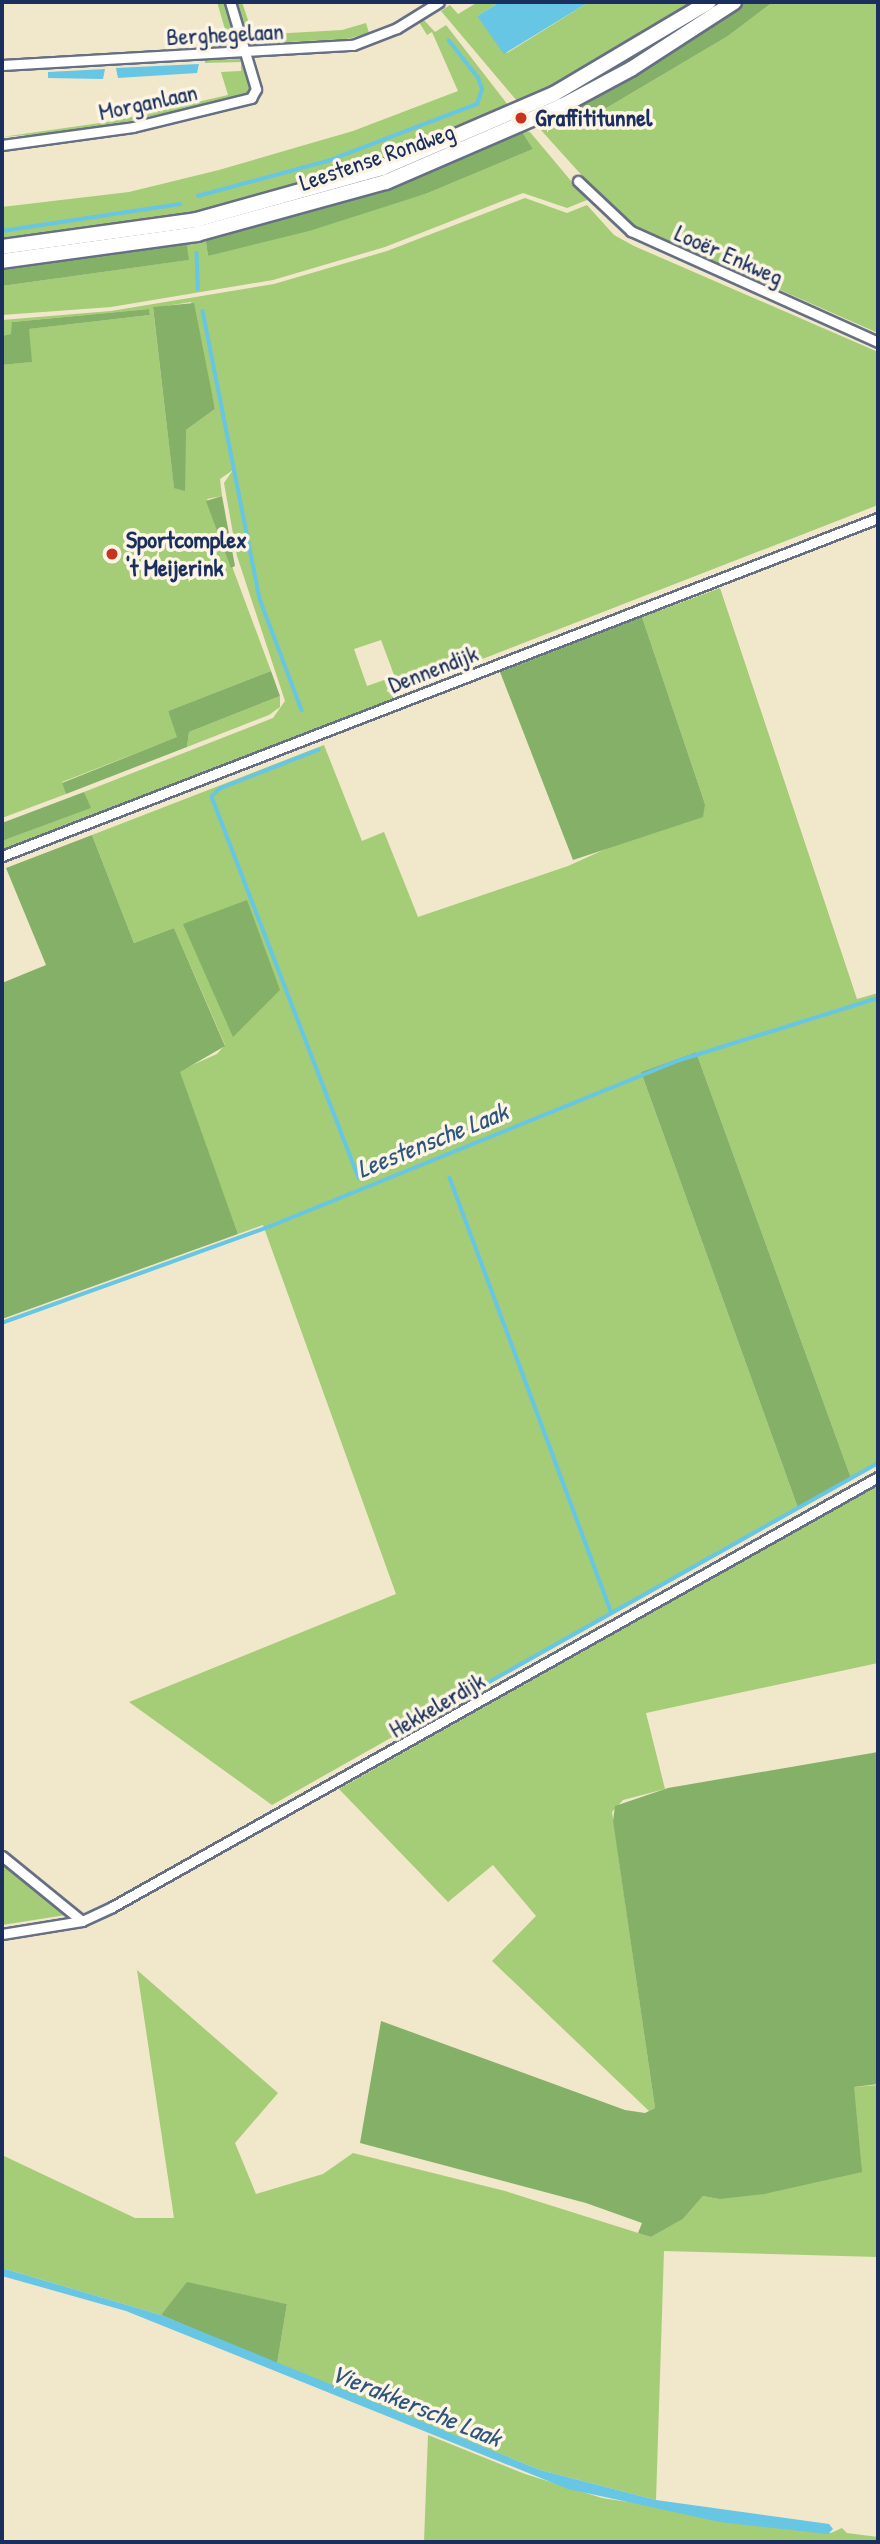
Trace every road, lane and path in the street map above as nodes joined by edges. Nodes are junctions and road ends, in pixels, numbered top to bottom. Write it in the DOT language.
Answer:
graph roads {
  1 [pos="230,2"];
  2 [pos="439,2"];
  3 [pos="709,2"];
  4 [pos="734,2"];
  5 [pos="246,51"];
  6 [pos="2,65"];
  7 [pos="535,112"];
  8 [pos="514,122"];
  9 [pos="2,145"];
  10 [pos="578,181"];
  11 [pos="2,247"];
  12 [pos="2,261"];
  13 [pos="878,342"];
  14 [pos="878,517"];
  15 [pos="2,856"];
  16 [pos="878,1476"];
  17 [pos="2,1856"];
  18 [pos="82,1921"];
  19 [pos="2,1934"];
  1 -- 5 [label="street, Morganlaan"];
  2 -- 5 [label="street, Berghegelaan"];
  3 -- 7 [label="main road, Leestense Rondweg"];
  4 -- 7 [label="main road, Leestense Rondweg"];
  5 -- 6 [label="street, Berghegelaan"];
  5 -- 9 [label="street, Morganlaan"];
  7 -- 8 [label="main road, Leestense Rondweg"];
  8 -- 11 [label="main road, Leestense Rondweg"];
  8 -- 12 [label="main road, Leestense Rondweg"];
  10 -- 13 [label="street, Looër Enkweg"];
  14 -- 15 [label="street, Dennendijk"];
  16 -- 18 [label="street, Hekkelerdijk"];
  17 -- 18 [label="street"];
  18 -- 19 [label="street, Hekkelerdijk"];
}
